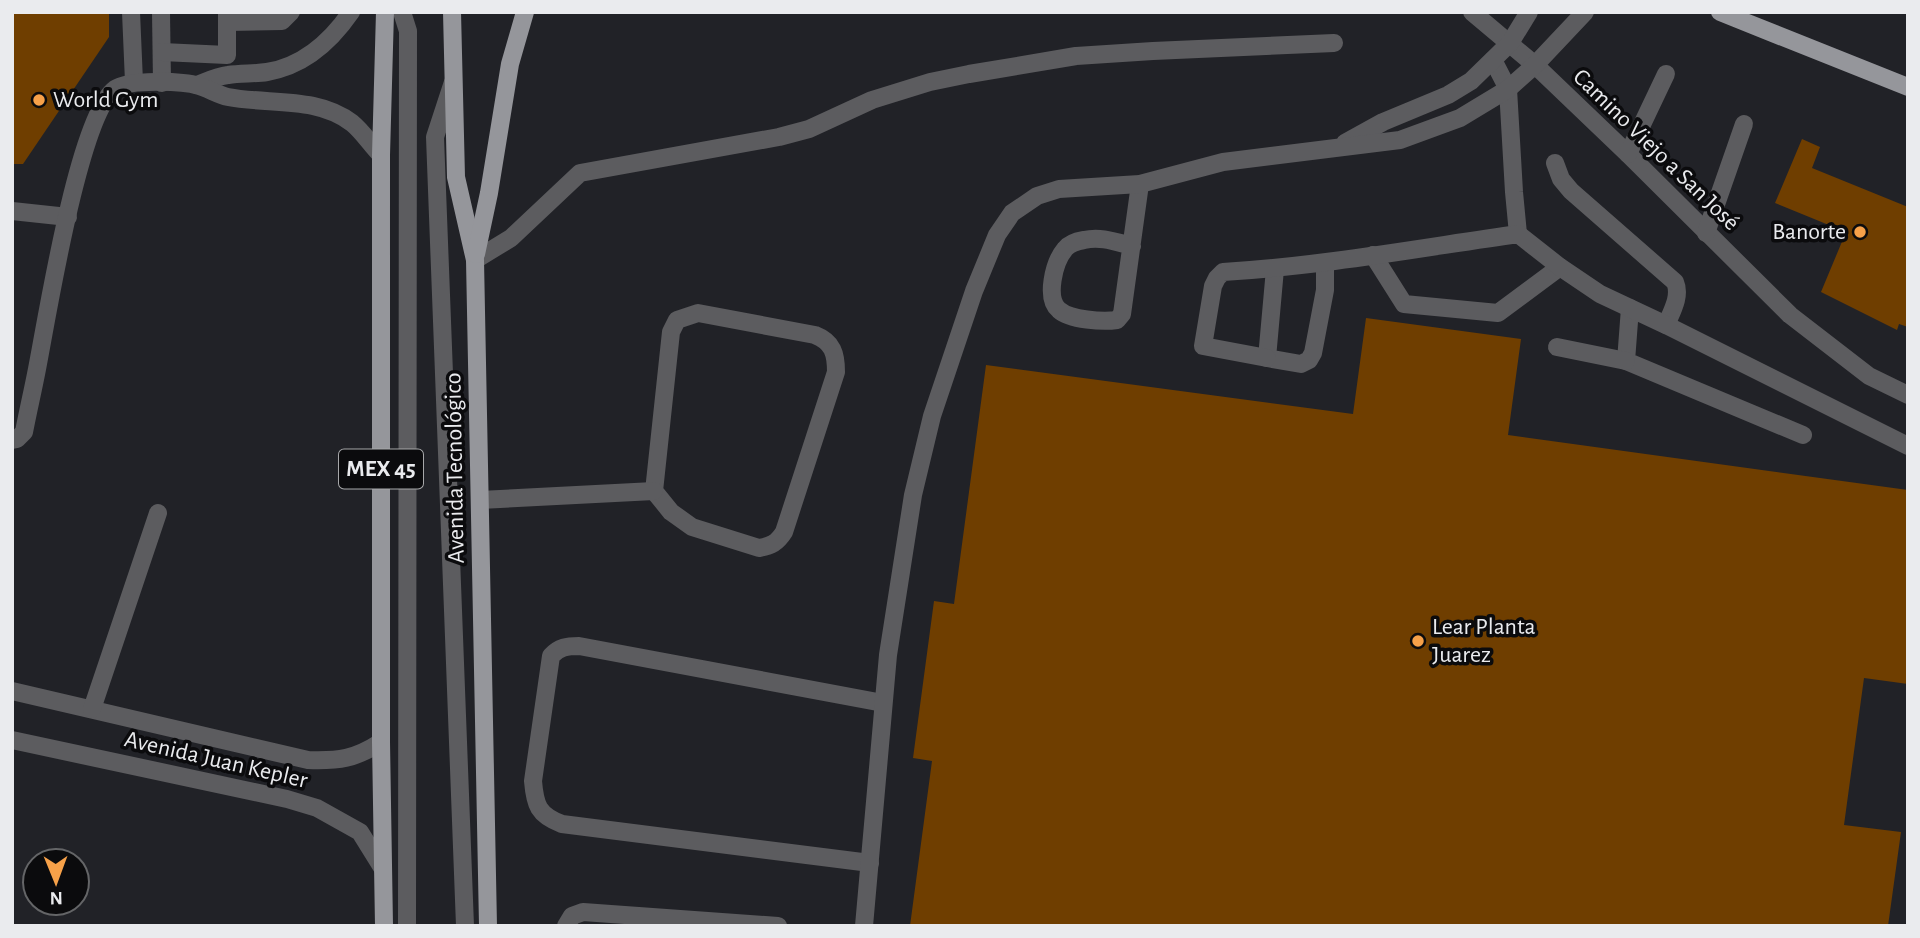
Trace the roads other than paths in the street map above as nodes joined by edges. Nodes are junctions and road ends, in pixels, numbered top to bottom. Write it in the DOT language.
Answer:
graph roads {
  1 [pos="131,12"];
  2 [pos="161,12"];
  3 [pos="291,12"];
  4 [pos="351,12"];
  5 [pos="384,12"];
  6 [pos="402,12"];
  7 [pos="452,12"];
  8 [pos="525,12"];
  9 [pos="1472,12"];
  10 [pos="1529,12"];
  11 [pos="1585,12"];
  12 [pos="1720,12"];
  13 [pos="227,17"];
  14 [pos="1334,43"];
  15 [pos="1510,43"];
  16 [pos="162,52"];
  17 [pos="227,55"];
  18 [pos="1493,60"];
  19 [pos="1535,65"];
  20 [pos="1666,74"];
  21 [pos="226,75"];
  22 [pos="453,80"];
  23 [pos="134,82"];
  24 [pos="162,83"];
  25 [pos="197,85"];
  26 [pos="1908,87"];
  27 [pos="1508,89"];
  28 [pos="225,97"];
  29 [pos="1744,124"];
  30 [pos="1335,148"];
  31 [pos="1628,153"];
  32 [pos="381,155"];
  33 [pos="1555,163"];
  34 [pos="1140,184"];
  35 [pos="12,211"];
  36 [pos="68,217"];
  37 [pos="1706,233"];
  38 [pos="1518,234"];
  39 [pos="1132,246"];
  40 [pos="1373,256"];
  41 [pos="475,260"];
  42 [pos="1325,262"];
  43 [pos="1560,267"];
  44 [pos="1275,269"];
  45 [pos="1630,308"];
  46 [pos="1666,324"];
  47 [pos="1557,347"];
  48 [pos="1267,358"];
  49 [pos="1626,361"];
  50 [pos="1908,395"];
  51 [pos="1803,435"];
  52 [pos="12,440"];
  53 [pos="1908,446"];
  54 [pos="654,491"];
  55 [pos="480,500"];
  56 [pos="158,513"];
  57 [pos="12,691"];
  58 [pos="883,703"];
  59 [pos="92,709"];
  60 [pos="12,740"];
  61 [pos="381,742"];
  62 [pos="870,863"];
  63 [pos="383,869"];
  64 [pos="384,926"];
  65 [pos="407,926"];
  66 [pos="465,926"];
  67 [pos="488,926"];
  68 [pos="566,926"];
  69 [pos="778,926"];
  70 [pos="864,926"];
  1 -- 23 [label="street"];
  2 -- 16 [label="street"];
  3 -- 13 [label="street"];
  4 -- 21 [label="street"];
  5 -- 32 [label="main road, MEX 45"];
  6 -- 65 [label="street"];
  7 -- 22 [label="main road, Avenida Tecnológico"];
  8 -- 41 [label="main road"];
  9 -- 15 [label="street, Camino Viejo a San José"];
  10 -- 15 [label="street"];
  11 -- 19 [label="street"];
  12 -- 26 [label="main road"];
  13 -- 17 [label="street"];
  14 -- 41 [label="street"];
  15 -- 18 [label="street"];
  15 -- 19 [label="street, Camino Viejo a San José"];
  16 -- 17 [label="street"];
  16 -- 24 [label="street"];
  17 -- 21 [label="street"];
  18 -- 27 [label="street"];
  18 -- 30 [label="street"];
  19 -- 27 [label="street"];
  19 -- 31 [label="street, Camino Viejo a San José"];
  20 -- 31 [label="street"];
  21 -- 25 [label="street"];
  21 -- 28 [label="street"];
  22 -- 41 [label="main road, Avenida Tecnológico"];
  22 -- 66 [label="street"];
  23 -- 24 [label="street"];
  23 -- 36 [label="street"];
  24 -- 25 [label="street"];
  25 -- 28 [label="street"];
  27 -- 30 [label="street"];
  27 -- 38 [label="street"];
  28 -- 32 [label="street"];
  29 -- 37 [label="street"];
  30 -- 34 [label="street"];
  31 -- 37 [label="street, Camino Viejo a San José"];
  32 -- 61 [label="main road, MEX 45"];
  33 -- 46 [label="street"];
  34 -- 39 [label="street"];
  34 -- 58 [label="street"];
  35 -- 36 [label="street"];
  36 -- 52 [label="street"];
  37 -- 50 [label="street, Camino Viejo a San José"];
  38 -- 40 [label="street"];
  38 -- 43 [label="street"];
  39 -- 39 [label="street"];
  40 -- 42 [label="street"];
  40 -- 43 [label="street"];
  41 -- 55 [label="main road, Avenida Tecnológico"];
  42 -- 44 [label="street"];
  42 -- 48 [label="street"];
  43 -- 45 [label="street"];
  44 -- 48 [label="street"];
  44 -- 48 [label="street"];
  45 -- 46 [label="street"];
  45 -- 49 [label="street"];
  46 -- 53 [label="street"];
  47 -- 49 [label="street"];
  49 -- 51 [label="street"];
  54 -- 54 [label="street"];
  54 -- 55 [label="street"];
  55 -- 67 [label="main road, Avenida Tecnológico"];
  56 -- 59 [label="street"];
  57 -- 59 [label="street, Avenida Juan Kepler"];
  58 -- 62 [label="street"];
  58 -- 62 [label="street"];
  59 -- 61 [label="street, Avenida Juan Kepler"];
  60 -- 63 [label="street, Avenida Juan Kepler"];
  61 -- 63 [label="main road, MEX 45"];
  62 -- 70 [label="street"];
  63 -- 64 [label="main road, MEX 45"];
  68 -- 69 [label="street"];
}
